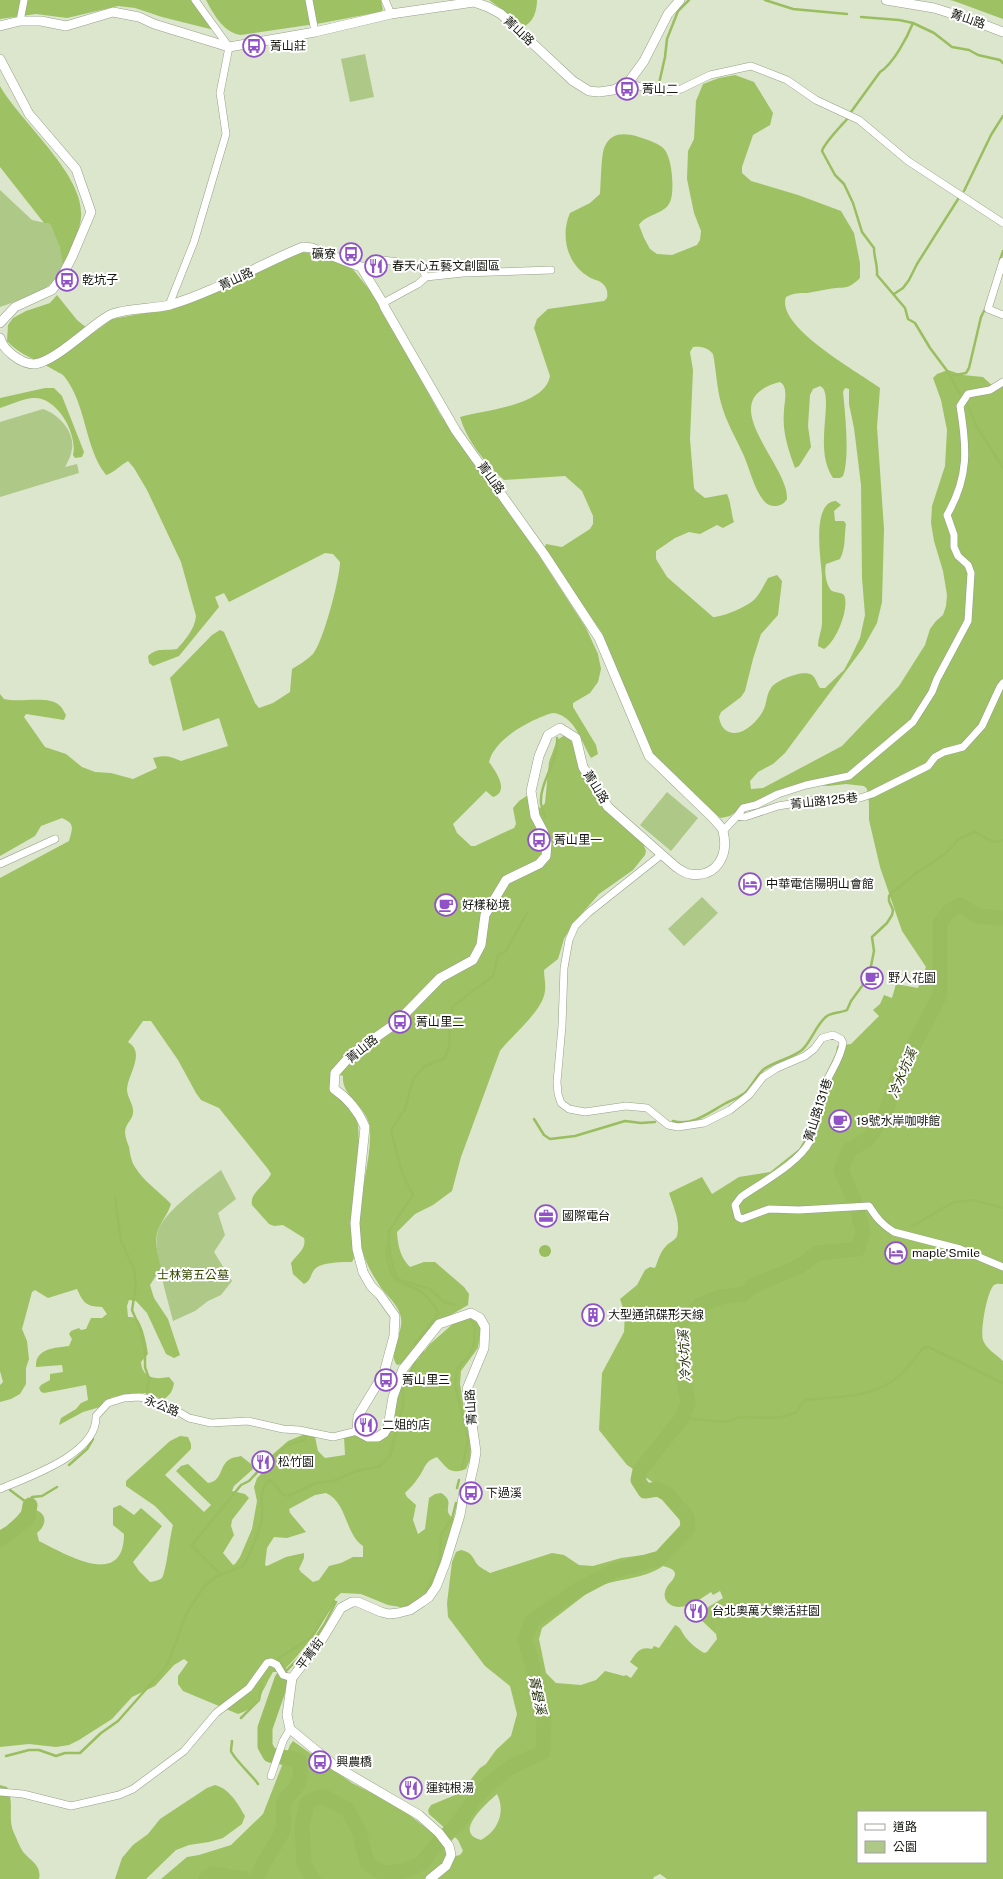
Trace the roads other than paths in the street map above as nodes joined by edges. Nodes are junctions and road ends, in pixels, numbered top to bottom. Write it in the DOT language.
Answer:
graph roads {
  1 [pos="24,0"];
  2 [pos="194,0"];
  3 [pos="309,0"];
  4 [pos="385,0"];
  5 [pos="680,0"];
  6 [pos="886,0"];
  7 [pos="391,14"];
  8 [pos="20,21"];
  9 [pos="0,26"];
  10 [pos="315,32"];
  11 [pos="1003,32"];
  12 [pos="229,47"];
  13 [pos="0,59"];
  14 [pos="628,83"];
  15 [pos="1003,223"];
  16 [pos="1003,261"];
  17 [pos="361,267"];
  18 [pos="551,270"];
  19 [pos="426,277"];
  20 [pos="384,303"];
  21 [pos="169,305"];
  22 [pos="1003,315"];
  23 [pos="0,322"];
  24 [pos="0,338"];
  25 [pos="1003,382"];
  26 [pos="1003,683"];
  27 [pos="737,816"];
  28 [pos="723,831"];
  29 [pos="55,838"];
  30 [pos="661,855"];
  31 [pos="0,864"];
  32 [pos="1003,1267"];
  33 [pos="357,1431"];
  34 [pos="0,1489"];
  35 [pos="464,1491"];
  36 [pos="292,1678"];
  37 [pos="290,1730"];
  38 [pos="271,1776"];
  39 [pos="0,1792"];
  40 [pos="430,1879"];
  1 -- 8 [label="street"];
  2 -- 12 [label="street"];
  3 -- 10 [label="street"];
  4 -- 7 [label="street"];
  5 -- 14 [label="street"];
  6 -- 11 [label="street, 菁山路"];
  7 -- 10 [label="street, 菁山路"];
  7 -- 14 [label="street, 菁山路"];
  8 -- 9 [label="street"];
  8 -- 12 [label="street"];
  10 -- 12 [label="street, 菁山路"];
  12 -- 21 [label="street"];
  13 -- 23 [label="street"];
  14 -- 15 [label="street"];
  16 -- 22 [label="street"];
  17 -- 19 [label="street"];
  17 -- 20 [label="street, 菁山路"];
  17 -- 21 [label="street, 菁山路"];
  18 -- 19 [label="street"];
  19 -- 20 [label="street"];
  20 -- 28 [label="street, 菁山路"];
  21 -- 24 [label="street, 菁山路"];
  25 -- 27 [label="street"];
  26 -- 27 [label="street, 菁山路125巷"];
  27 -- 28 [label="street"];
  28 -- 30 [label="street, 菁山路"];
  29 -- 31 [label="street"];
  30 -- 32 [label="street, 菁山路131巷"];
  30 -- 33 [label="street, 菁山路"];
  33 -- 34 [label="street, 永公路"];
  33 -- 35 [label="street, 菁山路"];
  35 -- 36 [label="street, 平菁街"];
  36 -- 37 [label="street, 平菁街"];
  36 -- 39 [label="street"];
  37 -- 38 [label="street"];
  37 -- 40 [label="street"];
}
